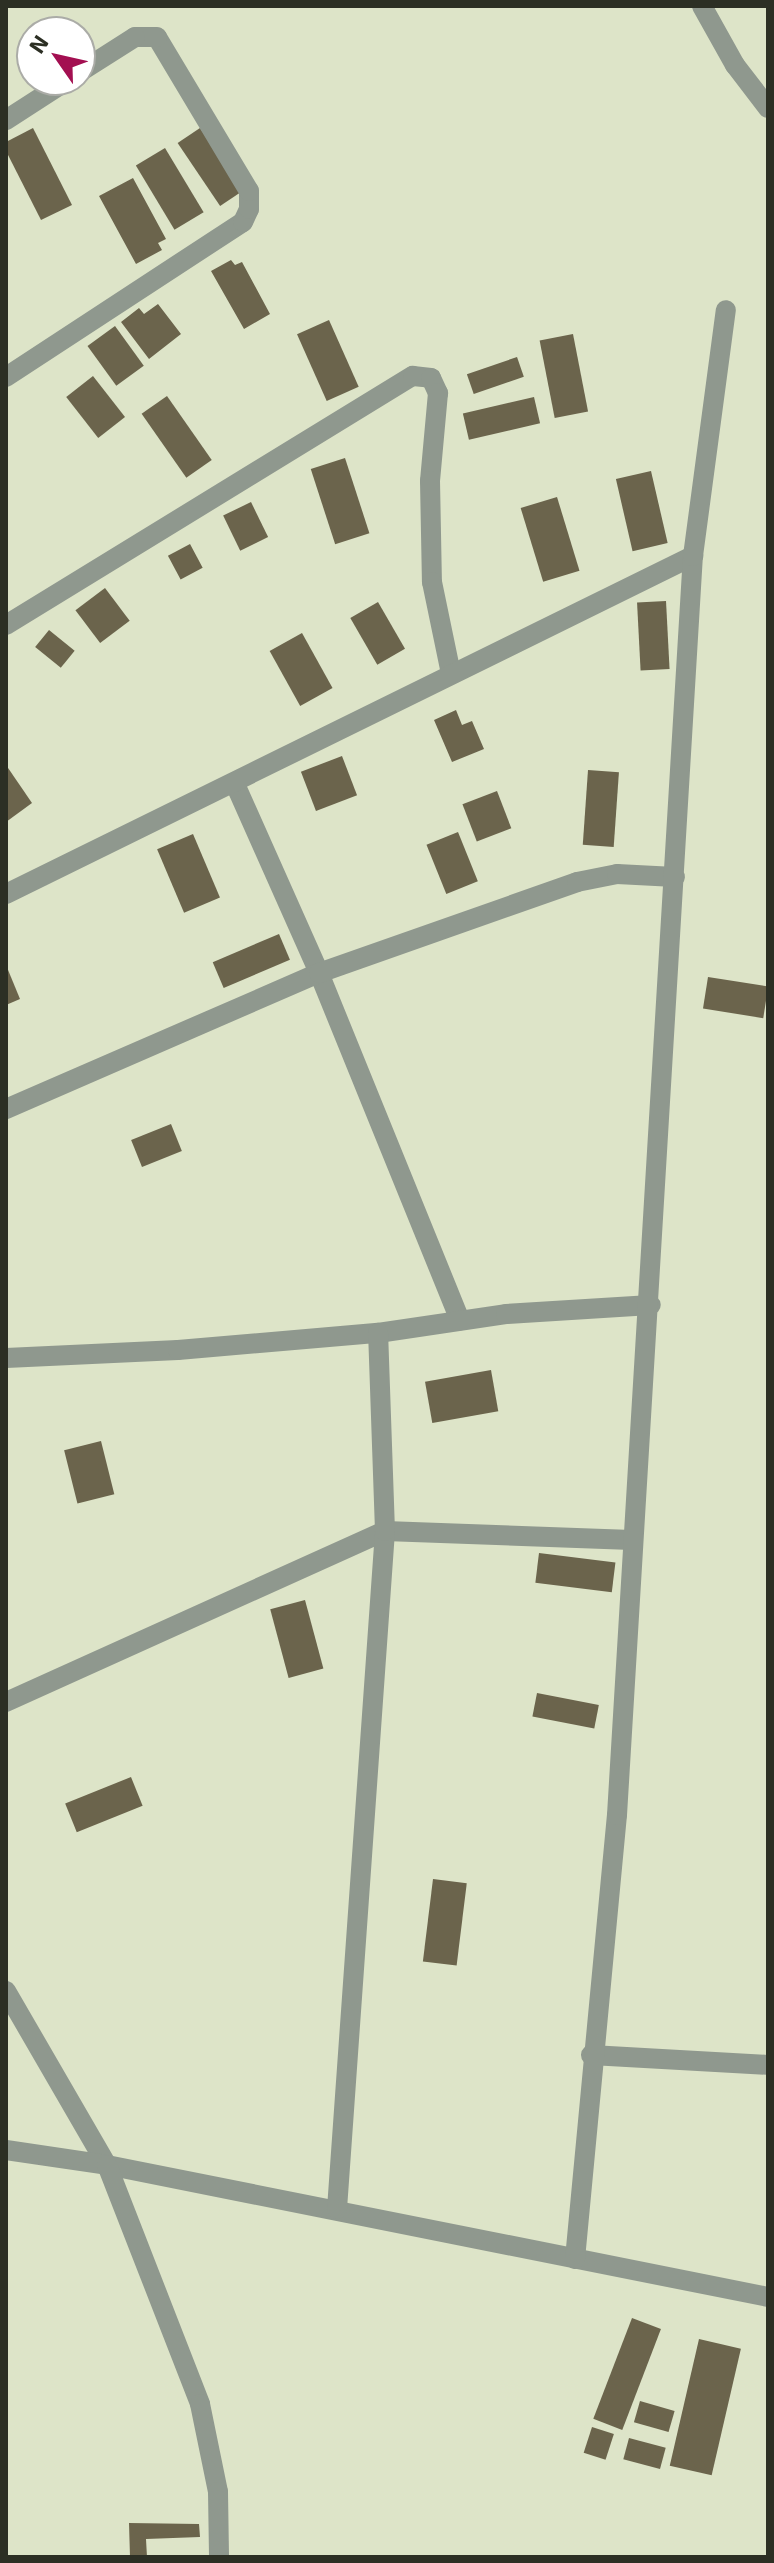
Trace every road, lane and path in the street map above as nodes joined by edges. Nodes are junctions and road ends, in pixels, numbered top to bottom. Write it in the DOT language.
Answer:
graph roads {
  1 [pos="702,6"];
  2 [pos="96,62"];
  3 [pos="43,96"];
  4 [pos="768,108"];
  5 [pos="6,120"];
  6 [pos="726,310"];
  7 [pos="6,377"];
  8 [pos="693,556"];
  9 [pos="6,625"];
  10 [pos="451,674"];
  11 [pos="235,784"];
  12 [pos="675,877"];
  13 [pos="6,894"];
  14 [pos="319,973"];
  15 [pos="6,1109"];
  16 [pos="651,1305"];
  17 [pos="460,1321"];
  18 [pos="378,1333"];
  19 [pos="6,1358"];
  20 [pos="385,1531"];
  21 [pos="632,1540"];
  22 [pos="6,1702"];
  23 [pos="6,1991"];
  24 [pos="591,2055"];
  25 [pos="768,2065"];
  26 [pos="6,2150"];
  27 [pos="107,2165"];
  28 [pos="337,2209"];
  29 [pos="575,2259"];
  30 [pos="768,2297"];
  31 [pos="219,2557"];
  1 -- 4 [label="street"];
  2 -- 7 [label="street"];
  3 -- 5 [label="street"];
  6 -- 8 [label="street"];
  8 -- 10 [label="street"];
  8 -- 12 [label="street"];
  9 -- 10 [label="street"];
  10 -- 11 [label="street"];
  11 -- 13 [label="street"];
  11 -- 14 [label="street"];
  12 -- 14 [label="street"];
  12 -- 16 [label="street"];
  14 -- 15 [label="street"];
  14 -- 17 [label="street"];
  16 -- 17 [label="street"];
  16 -- 21 [label="street"];
  17 -- 18 [label="street"];
  18 -- 19 [label="street"];
  18 -- 20 [label="street"];
  20 -- 21 [label="street"];
  20 -- 22 [label="street"];
  20 -- 28 [label="street"];
  21 -- 24 [label="street"];
  23 -- 27 [label="street"];
  24 -- 25 [label="street"];
  24 -- 29 [label="street"];
  26 -- 27 [label="street"];
  27 -- 28 [label="street"];
  27 -- 31 [label="street"];
  28 -- 29 [label="street"];
  29 -- 30 [label="street"];
}
